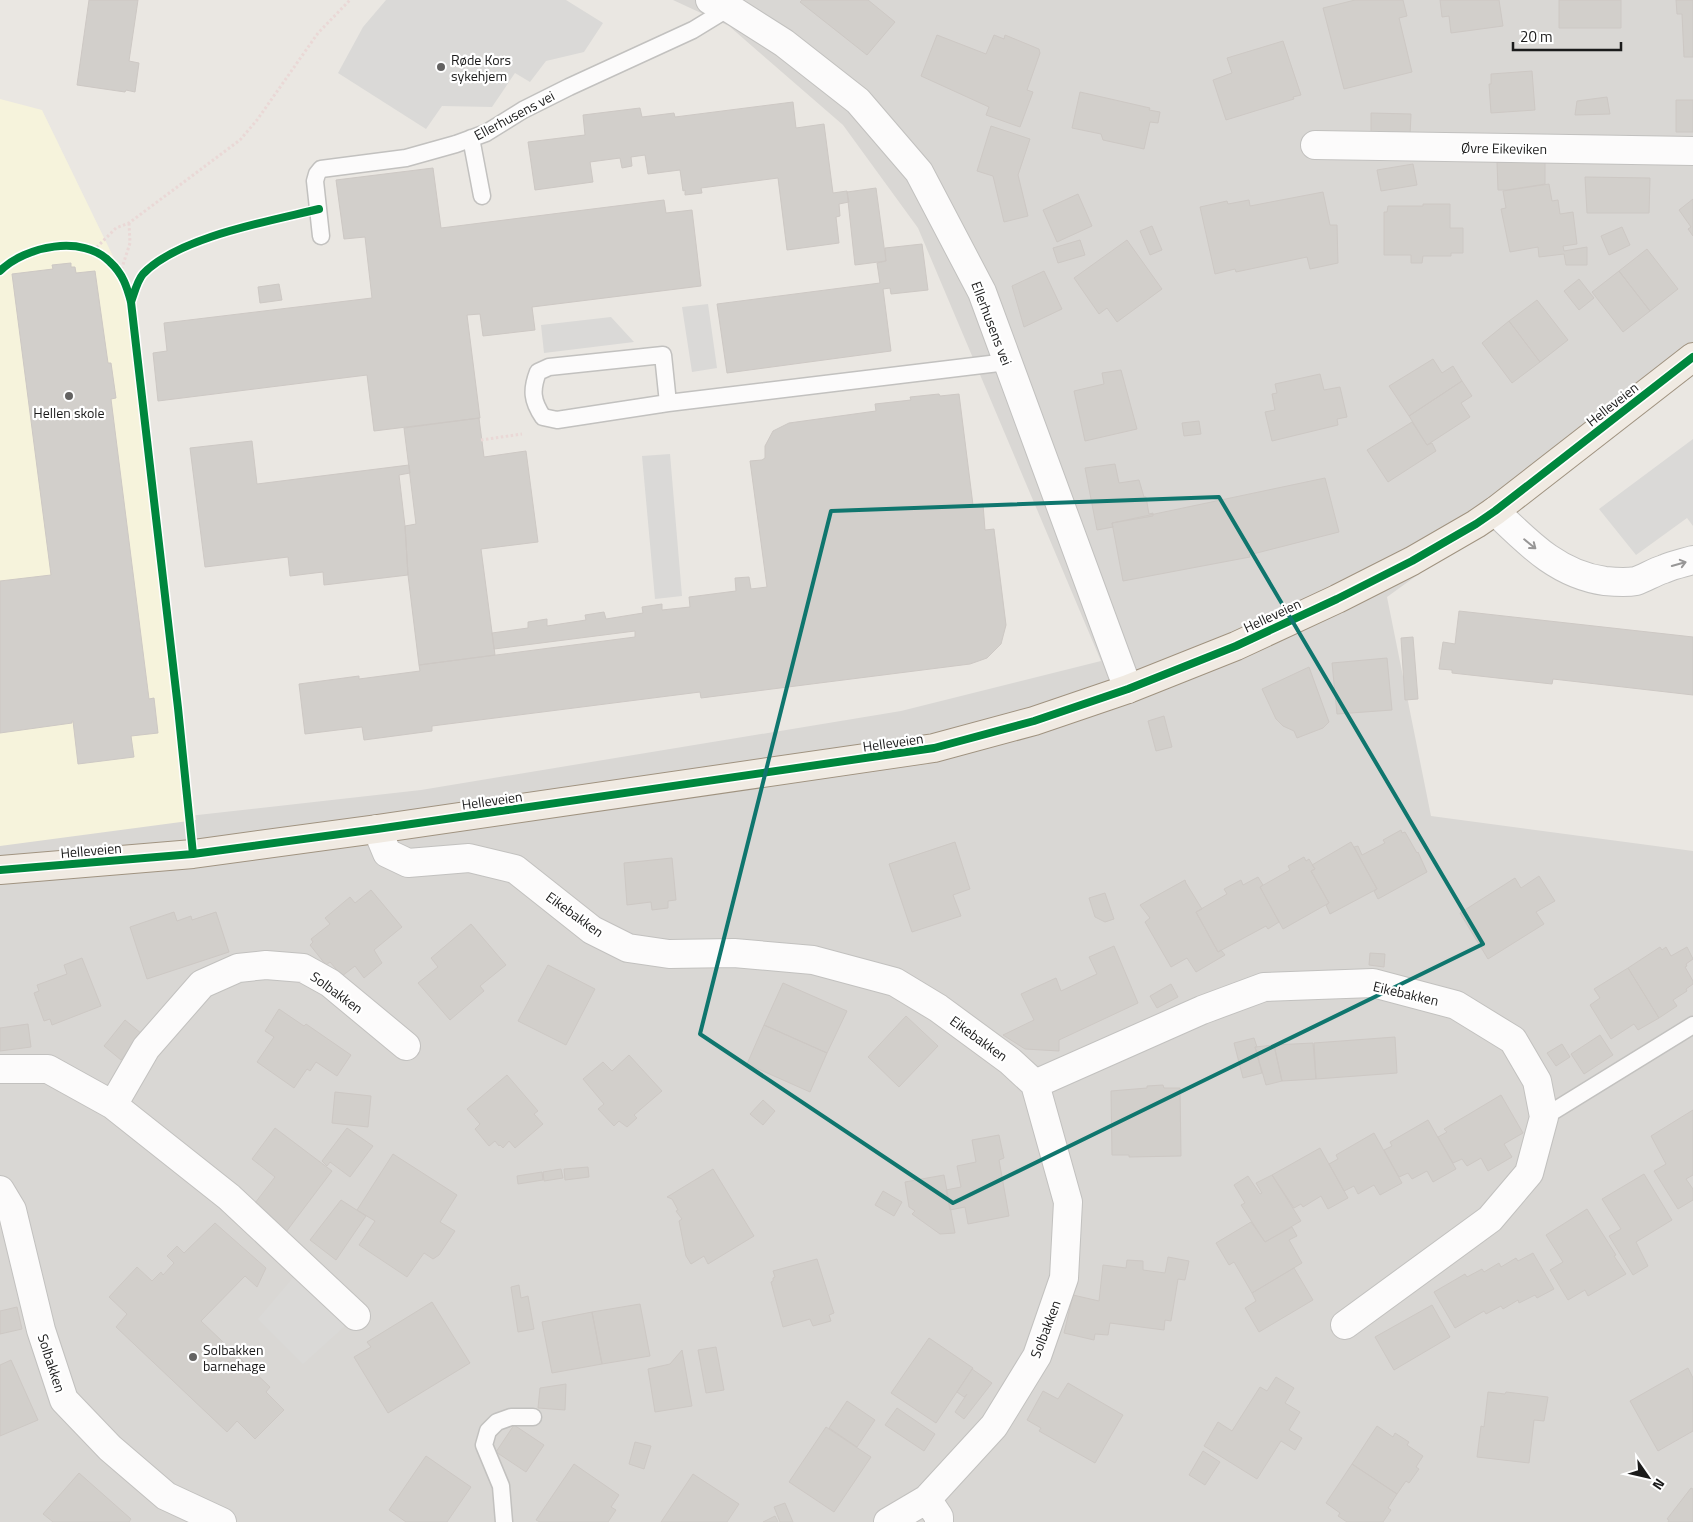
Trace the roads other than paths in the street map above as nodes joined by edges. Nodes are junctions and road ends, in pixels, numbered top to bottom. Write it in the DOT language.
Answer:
graph roads {
  1 [pos="723,3"];
  2 [pos="471,138"];
  3 [pos="1315,145"];
  4 [pos="1693,151"];
  5 [pos="482,196"];
  6 [pos="321,236"];
  7 [pos="1693,357"];
  8 [pos="1007,362"];
  9 [pos="668,403"];
  10 [pos="1495,511"];
  11 [pos="1693,560"];
  12 [pos="1128,689"];
  13 [pos="377,829"];
  14 [pos="0,870"];
  15 [pos="1693,1025"];
  16 [pos="406,1046"];
  17 [pos="0,1070"];
  18 [pos="1035,1084"];
  19 [pos="113,1105"];
  20 [pos="1544,1117"];
  21 [pos="0,1190"];
  22 [pos="356,1316"];
  23 [pos="1345,1325"];
  24 [pos="533,1417"];
  25 [pos="933,1511"];
  26 [pos="222,1522"];
  27 [pos="504,1522"];
  28 [pos="888,1522"];
  1 -- 2 [label="lane, Ellerhusens vei"];
  1 -- 8 [label="street, Ellerhusens vei"];
  2 -- 5 [label="lane"];
  2 -- 6 [label="lane, Ellerhusens vei"];
  3 -- 4 [label="street, Øvre Eikeviken"];
  7 -- 10 [label="main road, Helleveien"];
  8 -- 9 [label="lane"];
  8 -- 12 [label="street, Ellerhusens vei"];
  9 -- 9 [label="lane"];
  10 -- 11 [label="street, one-way"];
  10 -- 12 [label="main road, Helleveien"];
  12 -- 13 [label="main road, Helleveien"];
  13 -- 14 [label="main road, Helleveien"];
  13 -- 18 [label="street, Eikebakken"];
  15 -- 20 [label="lane"];
  16 -- 19 [label="street, Solbakken"];
  17 -- 19 [label="street"];
  18 -- 20 [label="street, Eikebakken"];
  18 -- 25 [label="street, Solbakken"];
  19 -- 22 [label="street"];
  20 -- 23 [label="street, Eikebakken"];
  21 -- 26 [label="street, Solbakken"];
  24 -- 27 [label="lane"];
  25 -- 28 [label="street, Solbakken"];
}
